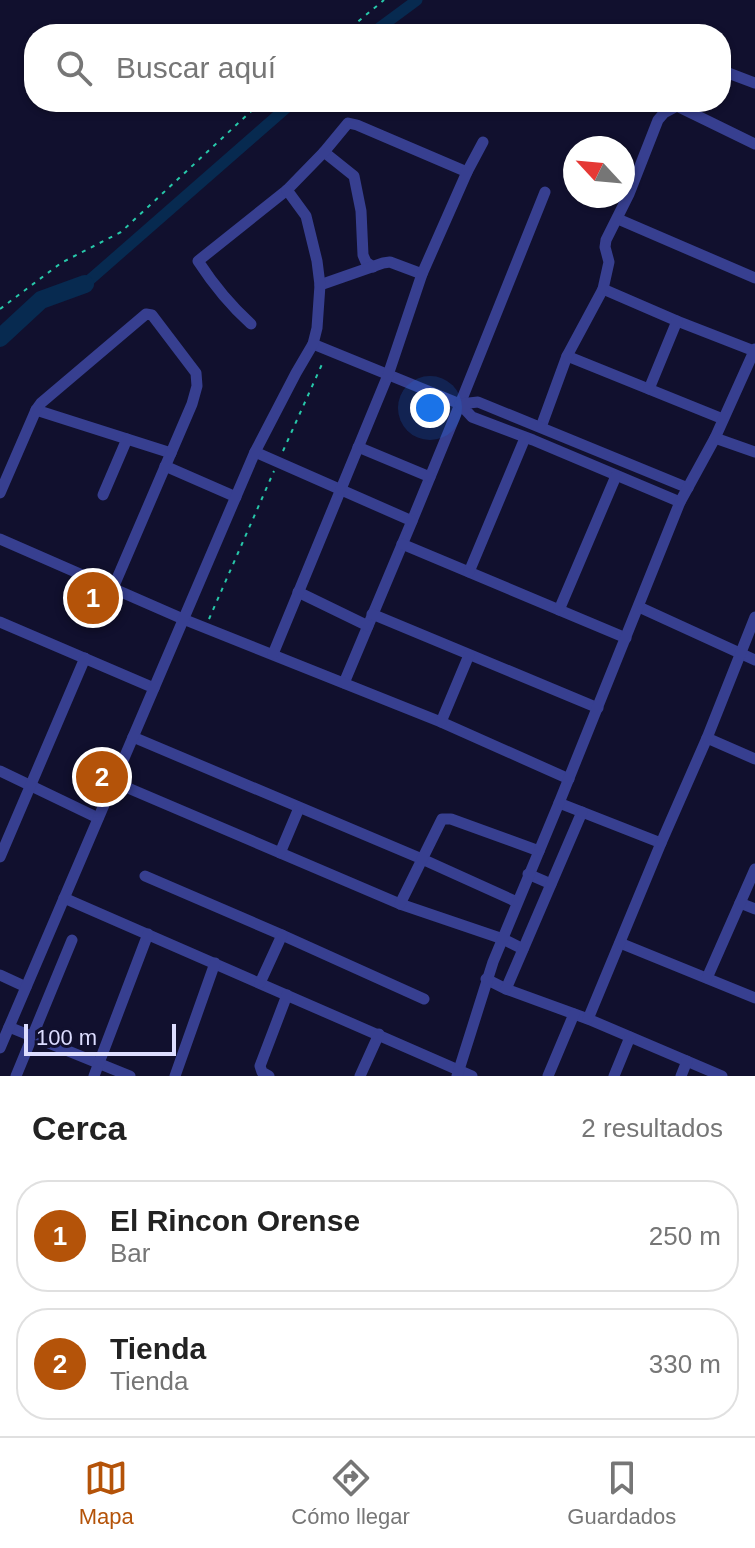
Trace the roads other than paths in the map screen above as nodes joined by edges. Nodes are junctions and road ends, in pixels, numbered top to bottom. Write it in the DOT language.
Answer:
graph roads {
  1 [pos="731,74"];
  2 [pos="755,83"];
  3 [pos="666,112"];
  4 [pos="689,112"];
  5 [pos="483,142"];
  6 [pos="755,144"];
  7 [pos="324,152"];
  8 [pos="467,172"];
  9 [pos="287,190"];
  10 [pos="545,192"];
  11 [pos="618,219"];
  12 [pos="373,267"];
  13 [pos="422,274"];
  14 [pos="755,278"];
  15 [pos="320,285"];
  16 [pos="603,289"];
  17 [pos="677,321"];
  18 [pos="251,324"];
  19 [pos="313,344"];
  20 [pos="755,350"];
  21 [pos="567,356"];
  22 [pos="388,375"];
  23 [pos="649,389"];
  24 [pos="460,404"];
  25 [pos="36,410"];
  26 [pos="723,419"];
  27 [pos="541,427"];
  28 [pos="525,438"];
  29 [pos="715,438"];
  30 [pos="127,439"];
  31 [pos="358,447"];
  32 [pos="255,452"];
  33 [pos="755,452"];
  34 [pos="171,453"];
  35 [pos="165,466"];
  36 [pos="616,476"];
  37 [pos="430,477"];
  38 [pos="688,488"];
  39 [pos="340,490"];
  40 [pos="0,493"];
  41 [pos="103,495"];
  42 [pos="236,497"];
  43 [pos="680,502"];
  44 [pos="412,521"];
  45 [pos="0,539"];
  46 [pos="402,544"];
  47 [pos="469,572"];
  48 [pos="113,588"];
  49 [pos="298,592"];
  50 [pos="639,607"];
  51 [pos="559,610"];
  52 [pos="755,617"];
  53 [pos="183,619"];
  54 [pos="370,620"];
  55 [pos="1,626"];
  56 [pos="626,638"];
  57 [pos="740,653"];
  58 [pos="273,654"];
  59 [pos="469,655"];
  60 [pos="85,658"];
  61 [pos="755,660"];
  62 [pos="344,683"];
  63 [pos="154,688"];
  64 [pos="598,708"];
  65 [pos="441,722"];
  66 [pos="133,737"];
  67 [pos="707,738"];
  68 [pos="755,759"];
  69 [pos="0,771"];
  70 [pos="569,779"];
  71 [pos="114,782"];
  72 [pos="31,786"];
  73 [pos="559,803"];
  74 [pos="299,808"];
  75 [pos="582,812"];
  76 [pos="98,818"];
  77 [pos="661,843"];
  78 [pos="539,851"];
  79 [pos="280,853"];
  80 [pos="0,857"];
  81 [pos="422,859"];
  82 [pos="755,869"];
  83 [pos="528,874"];
  84 [pos="145,876"];
  85 [pos="551,884"];
  86 [pos="64,898"];
  87 [pos="517,902"];
  88 [pos="740,903"];
  89 [pos="400,904"];
  90 [pos="755,909"];
  91 [pos="148,934"];
  92 [pos="282,935"];
  93 [pos="503,939"];
  94 [pos="72,940"];
  95 [pos="620,943"];
  96 [pos="523,949"];
  97 [pos="215,963"];
  98 [pos="0,975"];
  99 [pos="707,978"];
  100 [pos="486,979"];
  101 [pos="260,983"];
  102 [pos="26,987"];
  103 [pos="506,989"];
  104 [pos="287,995"];
  105 [pos="755,998"];
  106 [pos="424,999"];
  107 [pos="574,1014"];
  108 [pos="588,1019"];
  109 [pos="9,1027"];
  110 [pos="379,1034"];
  111 [pos="32,1037"];
  112 [pos="630,1037"];
  113 [pos="0,1048"];
  114 [pos="687,1061"];
  115 [pos="99,1064"];
  116 [pos="458,1073"];
  117 [pos="16,1076"];
  118 [pos="94,1076"];
  119 [pos="130,1076"];
  120 [pos="175,1076"];
  121 [pos="269,1076"];
  122 [pos="360,1076"];
  123 [pos="472,1076"];
  124 [pos="548,1076"];
  125 [pos="614,1076"];
  126 [pos="681,1076"];
  127 [pos="722,1076"];
  1 -- 2 [label="street"];
  3 -- 11 [label="street"];
  4 -- 6 [label="street"];
  5 -- 8 [label="street"];
  7 -- 8 [label="street"];
  7 -- 9 [label="street"];
  7 -- 12 [label="street"];
  8 -- 13 [label="street"];
  9 -- 15 [label="street"];
  9 -- 18 [label="street"];
  10 -- 24 [label="street"];
  11 -- 14 [label="street"];
  11 -- 16 [label="street"];
  12 -- 13 [label="street"];
  12 -- 15 [label="street"];
  13 -- 22 [label="street"];
  15 -- 19 [label="street"];
  16 -- 17 [label="street"];
  16 -- 21 [label="street"];
  17 -- 20 [label="street"];
  17 -- 23 [label="street"];
  19 -- 22 [label="street"];
  19 -- 32 [label="street"];
  20 -- 26 [label="street"];
  21 -- 23 [label="street"];
  21 -- 27 [label="street"];
  22 -- 24 [label="street"];
  22 -- 31 [label="street"];
  23 -- 26 [label="street"];
  24 -- 27 [label="street"];
  24 -- 28 [label="street"];
  24 -- 37 [label="street"];
  25 -- 30 [label="street"];
  25 -- 34 [label="street"];
  25 -- 40 [label="street"];
  26 -- 29 [label="street"];
  27 -- 38 [label="street"];
  28 -- 36 [label="street"];
  28 -- 47 [label="street"];
  29 -- 33 [label="street"];
  29 -- 38 [label="street"];
  30 -- 34 [label="street"];
  30 -- 41 [label="street"];
  31 -- 37 [label="street"];
  31 -- 39 [label="street"];
  32 -- 39 [label="street"];
  32 -- 42 [label="street"];
  34 -- 35 [label="street"];
  35 -- 42 [label="street"];
  35 -- 48 [label="street"];
  36 -- 43 [label="street"];
  36 -- 51 [label="street"];
  37 -- 44 [label="street"];
  38 -- 43 [label="street"];
  39 -- 44 [label="street"];
  39 -- 49 [label="street"];
  42 -- 53 [label="street"];
  43 -- 50 [label="street"];
  44 -- 46 [label="street"];
  45 -- 48 [label="street"];
  46 -- 47 [label="street"];
  46 -- 54 [label="street"];
  47 -- 51 [label="street"];
  48 -- 53 [label="street"];
  49 -- 54 [label="street"];
  49 -- 58 [label="street"];
  50 -- 56 [label="street"];
  50 -- 57 [label="street"];
  51 -- 56 [label="street"];
  52 -- 57 [label="street"];
  53 -- 58 [label="street"];
  53 -- 63 [label="street"];
  54 -- 59 [label="street"];
  54 -- 62 [label="street"];
  55 -- 60 [label="street"];
  56 -- 64 [label="street"];
  57 -- 61 [label="street"];
  57 -- 67 [label="street"];
  58 -- 62 [label="street"];
  59 -- 64 [label="street"];
  59 -- 65 [label="street"];
  60 -- 63 [label="street"];
  60 -- 72 [label="street"];
  62 -- 65 [label="street"];
  63 -- 66 [label="street"];
  64 -- 70 [label="street"];
  65 -- 70 [label="street"];
  66 -- 71 [label="street"];
  66 -- 74 [label="street"];
  67 -- 68 [label="street"];
  67 -- 77 [label="street"];
  69 -- 72 [label="street"];
  70 -- 73 [label="street"];
  71 -- 76 [label="street"];
  71 -- 79 [label="street"];
  72 -- 76 [label="street"];
  72 -- 80 [label="street"];
  73 -- 75 [label="street"];
  73 -- 78 [label="street"];
  74 -- 79 [label="street"];
  74 -- 81 [label="street"];
  75 -- 77 [label="street"];
  75 -- 85 [label="street"];
  76 -- 86 [label="street"];
  77 -- 95 [label="street"];
  78 -- 81 [label="street"];
  78 -- 83 [label="street"];
  79 -- 89 [label="street"];
  81 -- 87 [label="street"];
  81 -- 89 [label="street"];
  82 -- 88 [label="street"];
  83 -- 85 [label="street"];
  83 -- 87 [label="street"];
  84 -- 92 [label="street"];
  85 -- 96 [label="street"];
  86 -- 91 [label="street"];
  86 -- 102 [label="street"];
  87 -- 93 [label="street"];
  88 -- 90 [label="street"];
  88 -- 99 [label="street"];
  89 -- 93 [label="street"];
  91 -- 97 [label="street"];
  91 -- 115 [label="street"];
  92 -- 101 [label="street"];
  92 -- 106 [label="street"];
  93 -- 96 [label="street"];
  93 -- 100 [label="street"];
  94 -- 111 [label="street"];
  95 -- 99 [label="street"];
  95 -- 108 [label="street"];
  96 -- 103 [label="street"];
  97 -- 101 [label="street"];
  97 -- 120 [label="street"];
  98 -- 102 [label="street"];
  99 -- 105 [label="street"];
  100 -- 103 [label="street"];
  100 -- 116 [label="street"];
  101 -- 104 [label="street"];
  102 -- 109 [label="street"];
  103 -- 107 [label="street"];
  104 -- 110 [label="street"];
  104 -- 121 [label="street"];
  107 -- 108 [label="street"];
  107 -- 124 [label="street"];
  108 -- 112 [label="street"];
  109 -- 111 [label="street"];
  109 -- 113 [label="street"];
  110 -- 116 [label="street"];
  110 -- 122 [label="street"];
  111 -- 115 [label="street"];
  111 -- 117 [label="street"];
  112 -- 114 [label="street"];
  112 -- 125 [label="street"];
  114 -- 126 [label="street"];
  114 -- 127 [label="street"];
  115 -- 118 [label="street"];
  115 -- 119 [label="street"];
  116 -- 123 [label="street"];
}
